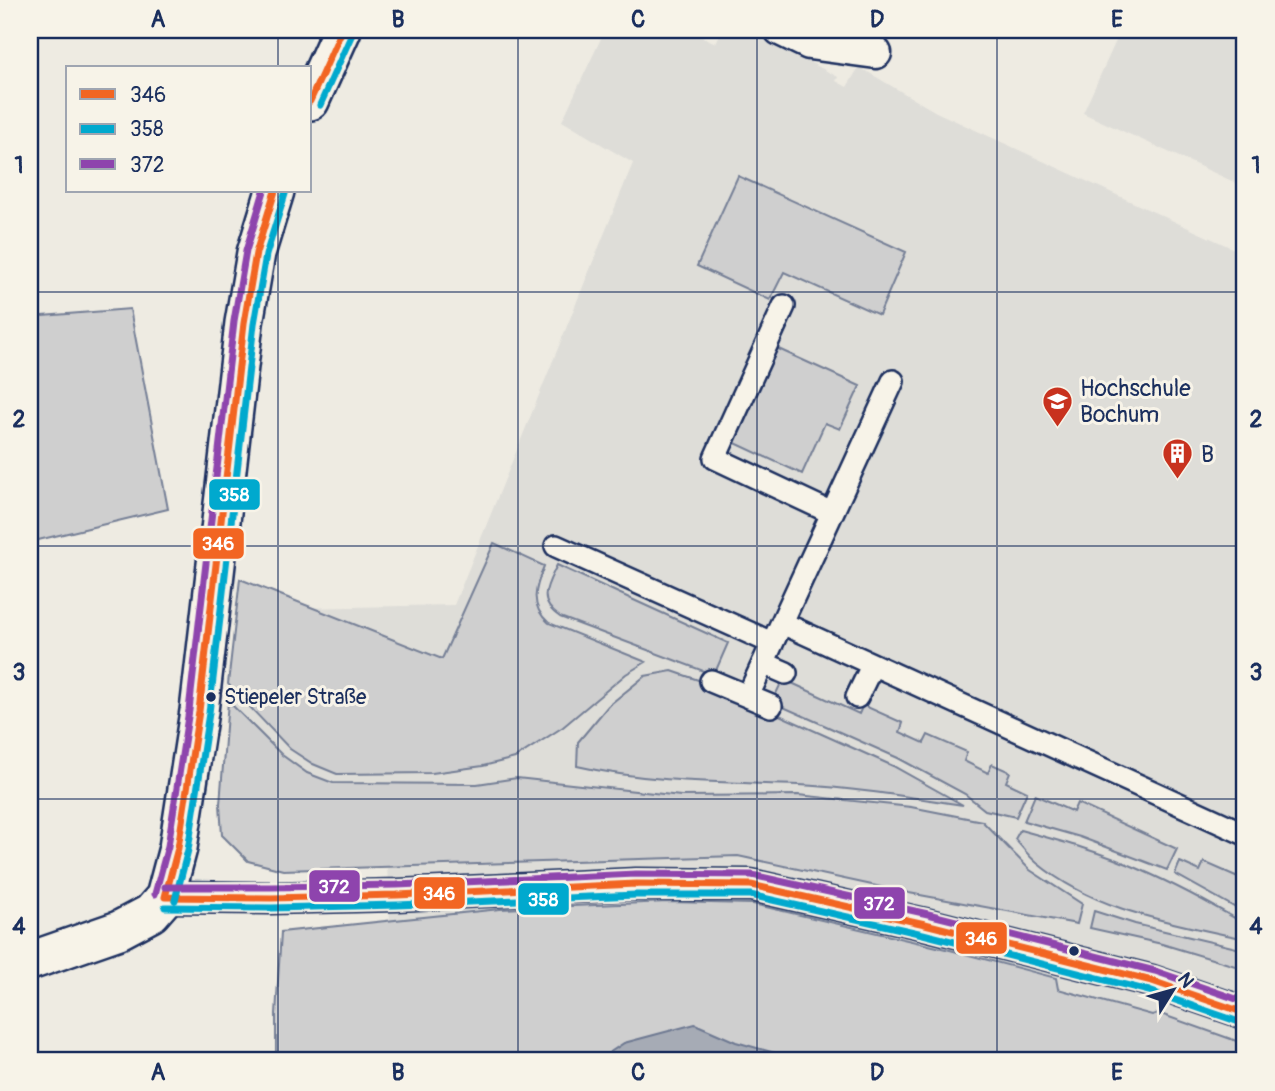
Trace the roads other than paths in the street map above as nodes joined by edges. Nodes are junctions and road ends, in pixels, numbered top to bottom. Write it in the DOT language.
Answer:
graph roads {
  1 [pos="342,30"];
  2 [pos="780,30"];
  3 [pos="876,53"];
  4 [pos="312,97"];
  5 [pos="275,192"];
  6 [pos="784,306"];
  7 [pos="893,382"];
  8 [pos="832,513"];
  9 [pos="556,546"];
  10 [pos="782,623"];
  11 [pos="772,643"];
  12 [pos="763,663"];
  13 [pos="872,666"];
  14 [pos="786,673"];
  15 [pos="711,681"];
  16 [pos="748,696"];
  17 [pos="857,697"];
  18 [pos="771,706"];
  19 [pos="1245,834"];
  20 [pos="165,897"];
  21 [pos="30,961"];
  22 [pos="1245,1013"];
  1 -- 4 [label="street"];
  2 -- 3 [label="street"];
  5 -- 20 [label="street"];
  6 -- 8 [label="street"];
  7 -- 8 [label="street"];
  8 -- 10 [label="street"];
  9 -- 11 [label="street"];
  10 -- 11 [label="street"];
  10 -- 13 [label="street"];
  11 -- 12 [label="street"];
  12 -- 14 [label="street"];
  12 -- 16 [label="street"];
  13 -- 17 [label="street"];
  13 -- 19 [label="street"];
  15 -- 16 [label="street"];
  16 -- 18 [label="street"];
  20 -- 21 [label="street"];
  20 -- 22 [label="street"];
}
